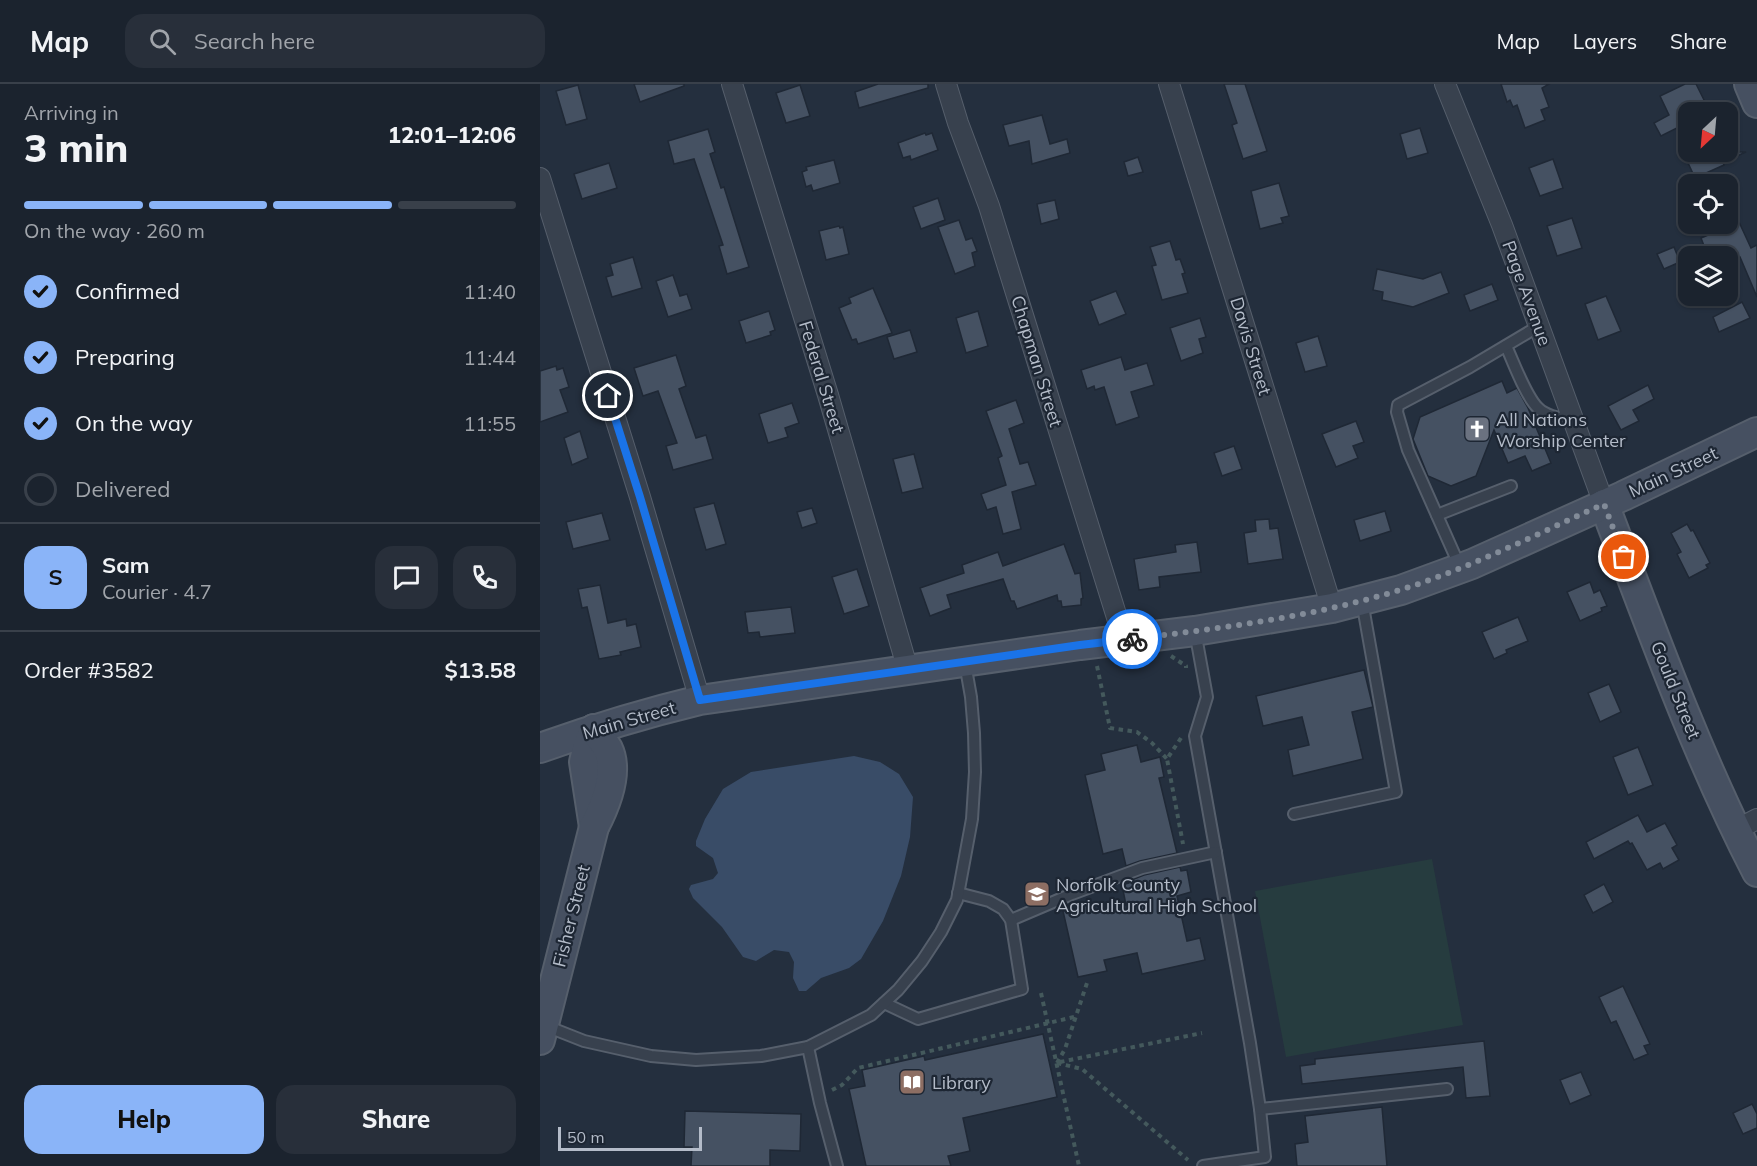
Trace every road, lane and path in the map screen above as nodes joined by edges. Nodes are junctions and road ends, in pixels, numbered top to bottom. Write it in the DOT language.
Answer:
graph roads {
  1 [pos="732,84"];
  2 [pos="946,84"];
  3 [pos="1169,84"];
  4 [pos="1446,84"];
  5 [pos="1749,84"];
  6 [pos="1757,104"];
  7 [pos="540,178"];
  8 [pos="1539,326"];
  9 [pos="1506,346"];
  10 [pos="1573,420"];
  11 [pos="1757,432"];
  12 [pos="1511,486"];
  13 [pos="1604,504"];
  14 [pos="1437,515"];
  15 [pos="1460,568"];
  16 [pos="1362,601"];
  17 [pos="1332,608"];
  18 [pos="1195,631"];
  19 [pos="1124,640"];
  20 [pos="964,663"];
  21 [pos="1097,664"];
  22 [pos="908,670"];
  23 [pos="700,700"];
  24 [pos="594,729"];
  25 [pos="540,748"];
  26 [pos="1167,759"];
  27 [pos="1294,814"];
  28 [pos="1746,825"];
  29 [pos="1216,852"];
  30 [pos="1757,872"];
  31 [pos="958,892"];
  32 [pos="1011,920"];
  33 [pos="1088,980"];
  34 [pos="1041,993"];
  35 [pos="884,1003"];
  36 [pos="1074,1017"];
  37 [pos="1047,1023"];
  38 [pos="542,1033"];
  39 [pos="1202,1033"];
  40 [pos="808,1047"];
  41 [pos="1057,1063"];
  42 [pos="1447,1089"];
  43 [pos="828,1092"];
  44 [pos="1260,1109"];
  45 [pos="1188,1160"];
  46 [pos="1265,1161"];
  47 [pos="837,1166"];
  48 [pos="1079,1166"];
  49 [pos="1203,1166"];
  1 -- 22 [label="street, Federal Street"];
  2 -- 19 [label="street, Chapman Street"];
  3 -- 17 [label="street, Davis Street"];
  4 -- 8 [label="street, Page Avenue"];
  5 -- 6 [label="main road"];
  7 -- 23 [label="street"];
  8 -- 9 [label="lane"];
  8 -- 10 [label="street, Page Avenue"];
  9 -- 10 [label="lane"];
  9 -- 14 [label="lane"];
  10 -- 13 [label="street, Page Avenue"];
  11 -- 13 [label="main road, Main Street"];
  12 -- 14 [label="lane"];
  13 -- 15 [label="main road, Main Street"];
  13 -- 28 [label="main road, Gould Street"];
  14 -- 15 [label="lane"];
  15 -- 16 [label="main road, Main Street"];
  16 -- 17 [label="main road, Main Street"];
  16 -- 27 [label="lane"];
  17 -- 18 [label="main road, Main Street"];
  18 -- 19 [label="main road, Main Street"];
  18 -- 29 [label="lane"];
  19 -- 20 [label="main road, Main Street"];
  20 -- 22 [label="main road, Main Street"];
  20 -- 31 [label="lane"];
  21 -- 26 [label="path"];
  22 -- 23 [label="main road, Main Street"];
  23 -- 24 [label="main road, Main Street"];
  24 -- 25 [label="main road, Main Street"];
  24 -- 38 [label="main road, Fisher Street"];
  28 -- 30 [label="main road, Gould Street"];
  29 -- 32 [label="lane"];
  29 -- 44 [label="lane"];
  31 -- 32 [label="lane"];
  31 -- 35 [label="lane"];
  32 -- 35 [label="lane"];
  33 -- 36 [label="path"];
  34 -- 37 [label="path"];
  35 -- 40 [label="lane"];
  36 -- 37 [label="path"];
  36 -- 41 [label="path"];
  37 -- 41 [label="path"];
  37 -- 43 [label="path"];
  38 -- 40 [label="lane"];
  39 -- 41 [label="path"];
  40 -- 47 [label="lane"];
  41 -- 45 [label="path"];
  41 -- 48 [label="path"];
  42 -- 44 [label="lane"];
  44 -- 46 [label="lane"];
  46 -- 49 [label="lane"];
}
